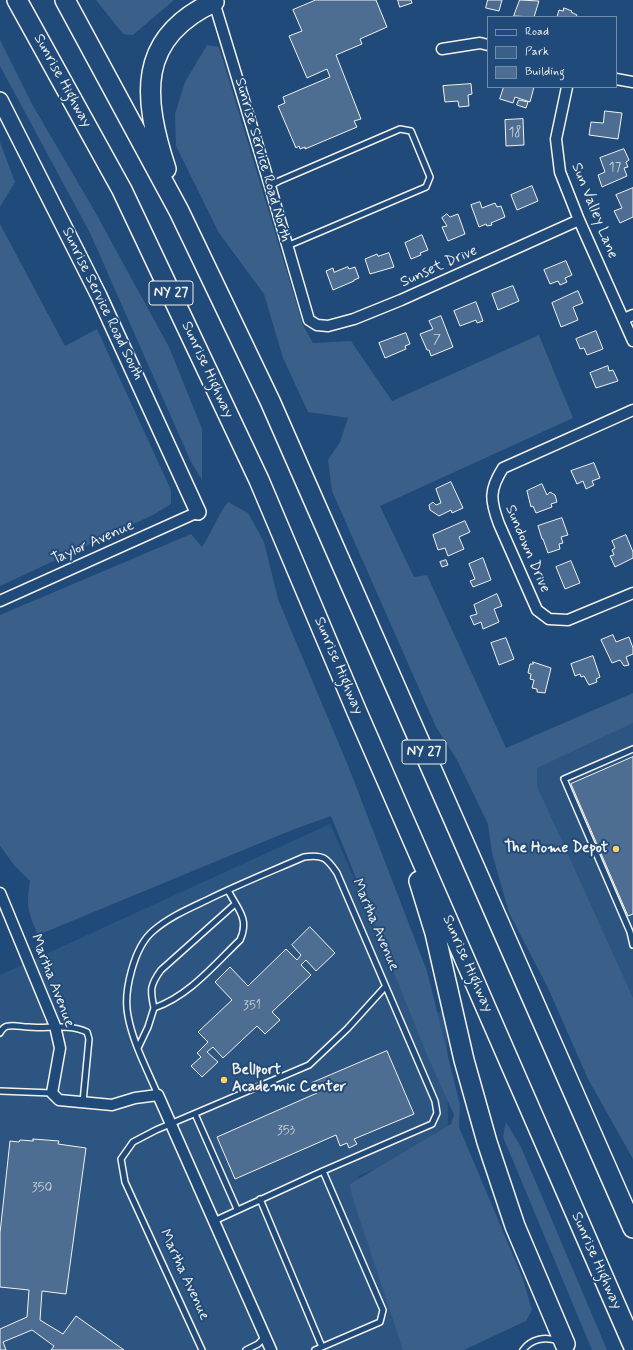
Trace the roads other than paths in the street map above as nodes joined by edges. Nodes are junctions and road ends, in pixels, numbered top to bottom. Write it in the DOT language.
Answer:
graph roads {
  1 [pos="17,0"];
  2 [pos="65,0"];
  3 [pos="214,1"];
  4 [pos="487,45"];
  5 [pos="442,49"];
  6 [pos="617,79"];
  7 [pos="633,82"];
  8 [pos="566,88"];
  9 [pos="0,100"];
  10 [pos="270,186"];
  11 [pos="179,211"];
  12 [pos="579,220"];
  13 [pos="287,246"];
  14 [pos="628,317"];
  15 [pos="308,320"];
  16 [pos="633,340"];
  17 [pos="633,410"];
  18 [pos="198,512"];
  19 [pos="633,593"];
  20 [pos="0,601"];
  21 [pos="358,712"];
  22 [pos="632,750"];
  23 [pos="228,890"];
  24 [pos="0,895"];
  25 [pos="235,904"];
  26 [pos="633,945"];
  27 [pos="385,986"];
  28 [pos="154,1008"];
  29 [pos="55,1026"];
  30 [pos="0,1033"];
  31 [pos="138,1048"];
  32 [pos="0,1091"];
  33 [pos="52,1093"];
  34 [pos="158,1095"];
  35 [pos="83,1102"];
  36 [pos="195,1114"];
  37 [pos="171,1124"];
  38 [pos="323,1171"];
  39 [pos="260,1199"];
  40 [pos="237,1209"];
  41 [pos="214,1221"];
  42 [pos="633,1228"];
  43 [pos="266,1336"];
  44 [pos="633,1345"];
  45 [pos="322,1347"];
  46 [pos="566,1347"];
  47 [pos="202,1350"];
  48 [pos="246,1350"];
  49 [pos="271,1350"];
  50 [pos="315,1350"];
  51 [pos="523,1350"];
  1 -- 21 [label="highway, Sunrise Highway / NY 27"];
  2 -- 11 [label="highway, NY 27"];
  3 -- 10 [label="street, Sunrise Service Road North"];
  3 -- 11 [label="highway"];
  4 -- 5 [label="street"];
  6 -- 7 [label="street"];
  8 -- 12 [label="street, Sun Valley Lane"];
  9 -- 18 [label="street, Sunrise Service Road South"];
  10 -- 13 [label="street, Sunrise Service Road North"];
  10 -- 13 [label="lane"];
  11 -- 42 [label="highway, NY 27"];
  12 -- 14 [label="street, Sun Valley Lane"];
  12 -- 15 [label="street, Sunset Drive"];
  13 -- 15 [label="street, Sunrise Service Road North"];
  14 -- 16 [label="street, Sun Valley Lane"];
  17 -- 19 [label="street, Sundown Drive"];
  18 -- 20 [label="street, Taylor Avenue"];
  21 -- 44 [label="highway, Sunrise Highway / NY 27"];
  21 -- 46 [label="highway"];
  22 -- 26 [label="lane"];
  23 -- 25 [label="lane"];
  23 -- 27 [label="lane, Martha Avenue"];
  23 -- 31 [label="lane, Martha Avenue"];
  24 -- 29 [label="street, Martha Avenue"];
  25 -- 28 [label="lane"];
  25 -- 28 [label="lane"];
  27 -- 36 [label="lane"];
  27 -- 38 [label="lane, Martha Avenue"];
  28 -- 31 [label="lane"];
  29 -- 30 [label="lane"];
  29 -- 33 [label="street, Martha Avenue"];
  29 -- 35 [label="lane"];
  31 -- 34 [label="lane, Martha Avenue"];
  32 -- 33 [label="lane"];
  33 -- 35 [label="street"];
  34 -- 35 [label="street"];
  34 -- 37 [label="street, Martha Avenue"];
  36 -- 37 [label="lane"];
  36 -- 40 [label="lane"];
  37 -- 41 [label="street, Martha Avenue"];
  37 -- 47 [label="lane, Martha Avenue"];
  38 -- 39 [label="lane, Martha Avenue"];
  38 -- 45 [label="lane"];
  39 -- 40 [label="lane, Martha Avenue"];
  39 -- 45 [label="lane"];
  40 -- 41 [label="lane, Martha Avenue"];
  41 -- 43 [label="street, Martha Avenue"];
  43 -- 48 [label="lane"];
  43 -- 49 [label="street, Martha Avenue"];
  45 -- 50 [label="lane"];
  46 -- 51 [label="lane"];
}
